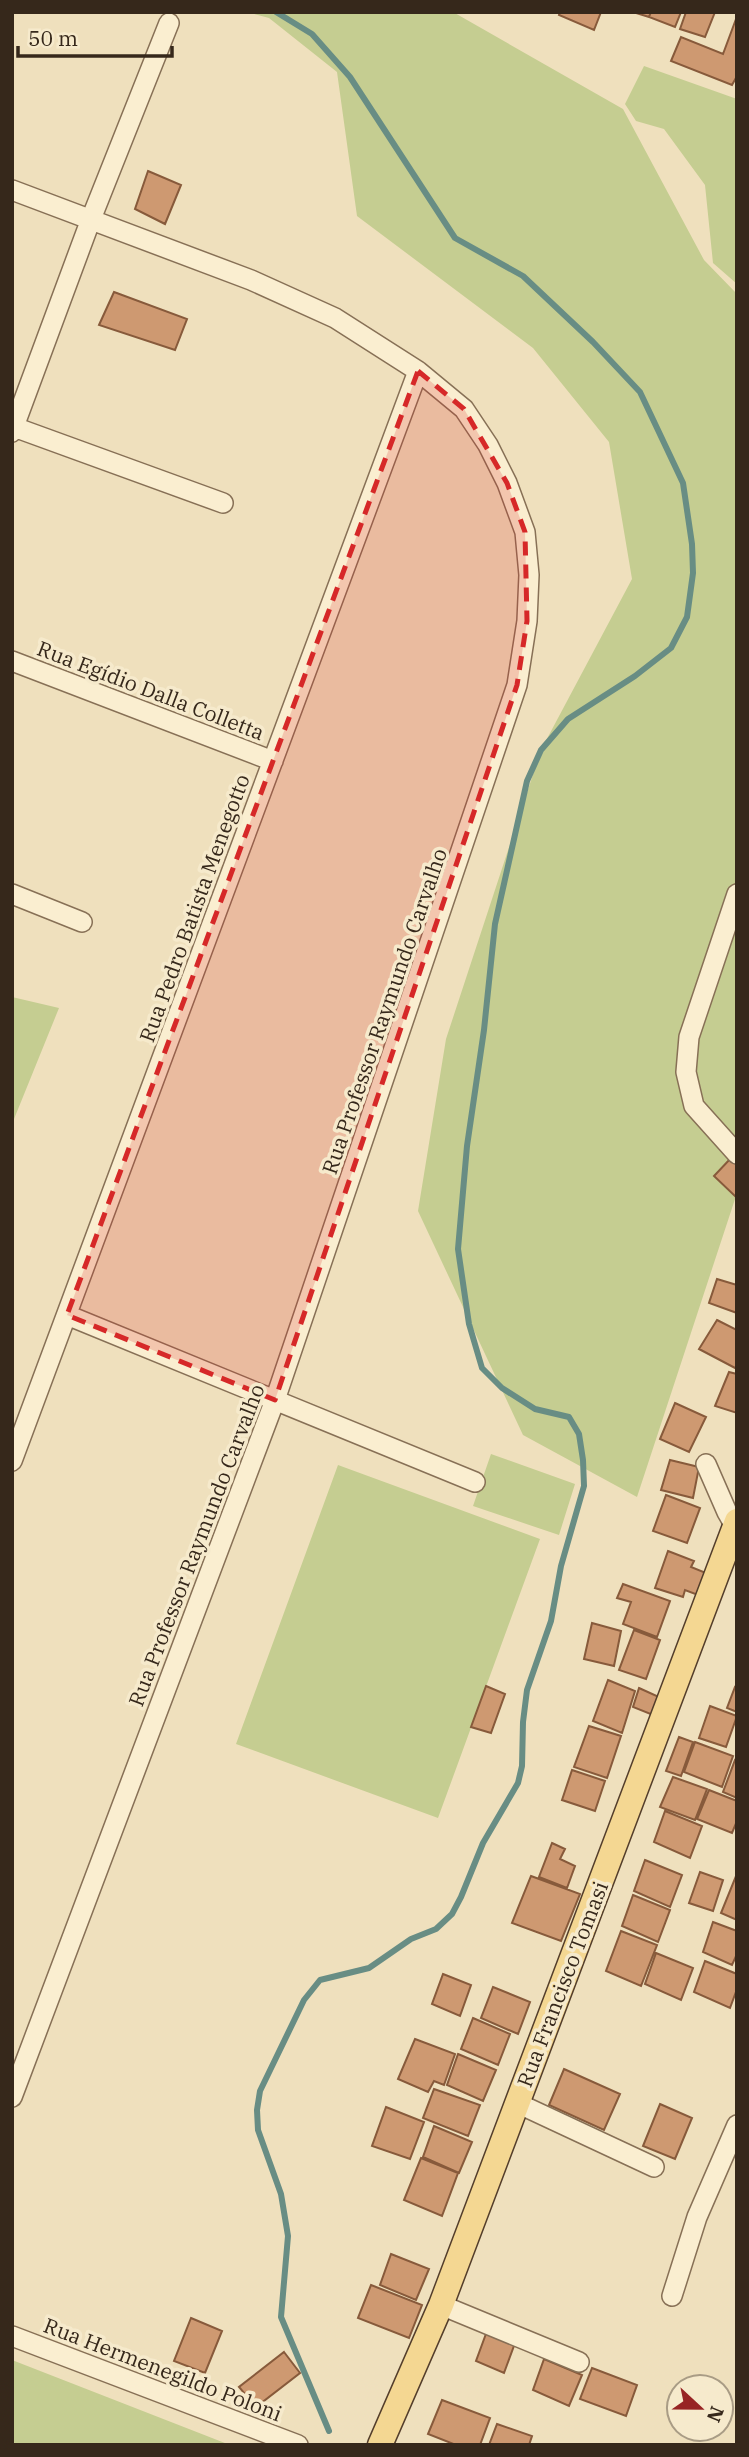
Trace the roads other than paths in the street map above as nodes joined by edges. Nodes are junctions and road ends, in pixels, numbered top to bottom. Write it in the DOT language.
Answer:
graph roads {
  1 [pos="169,23"];
  2 [pos="12,190"];
  3 [pos="91,219"];
  4 [pos="418,371"];
  5 [pos="13,430"];
  6 [pos="223,503"];
  7 [pos="12,661"];
  8 [pos="273,761"];
  9 [pos="12,894"];
  10 [pos="737,894"];
  11 [pos="82,922"];
  12 [pos="737,1154"];
  13 [pos="67,1315"];
  14 [pos="275,1400"];
  15 [pos="12,1461"];
  16 [pos="706,1464"];
  17 [pos="475,1482"];
  18 [pos="736,1523"];
  19 [pos="730,1559"];
  20 [pos="12,2098"];
  21 [pos="517,2104"];
  22 [pos="737,2125"];
  23 [pos="654,2167"];
  24 [pos="671,2296"];
  25 [pos="441,2305"];
  26 [pos="12,2336"];
  27 [pos="579,2362"];
  28 [pos="298,2445"];
  29 [pos="380,2445"];
  1 -- 3 [label="street"];
  2 -- 3 [label="street, Rua Professor Raymundo Carvalho"];
  3 -- 4 [label="street, Rua Professor Raymundo Carvalho"];
  3 -- 5 [label="street"];
  4 -- 8 [label="street, Rua Pedro Batista Menegotto"];
  4 -- 14 [label="street, Rua Professor Raymundo Carvalho"];
  5 -- 6 [label="street"];
  7 -- 8 [label="street, Rua Egídio Dalla Colletta"];
  8 -- 13 [label="street, Rua Pedro Batista Menegotto"];
  9 -- 11 [label="street"];
  10 -- 12 [label="street"];
  13 -- 14 [label="street"];
  13 -- 15 [label="street, Rua Pedro Batista Menegotto"];
  14 -- 17 [label="street"];
  14 -- 20 [label="street, Rua Professor Raymundo Carvalho"];
  16 -- 18 [label="street"];
  18 -- 19 [label="main road, Rua Francisco Tomasi"];
  19 -- 21 [label="main road, Rua Francisco Tomasi"];
  21 -- 23 [label="street"];
  21 -- 25 [label="main road, Rua Francisco Tomasi"];
  22 -- 24 [label="street"];
  25 -- 27 [label="street"];
  25 -- 29 [label="main road, Rua Francisco Tomasi"];
  26 -- 28 [label="street, Rua Hermenegildo Poloni"];
}
